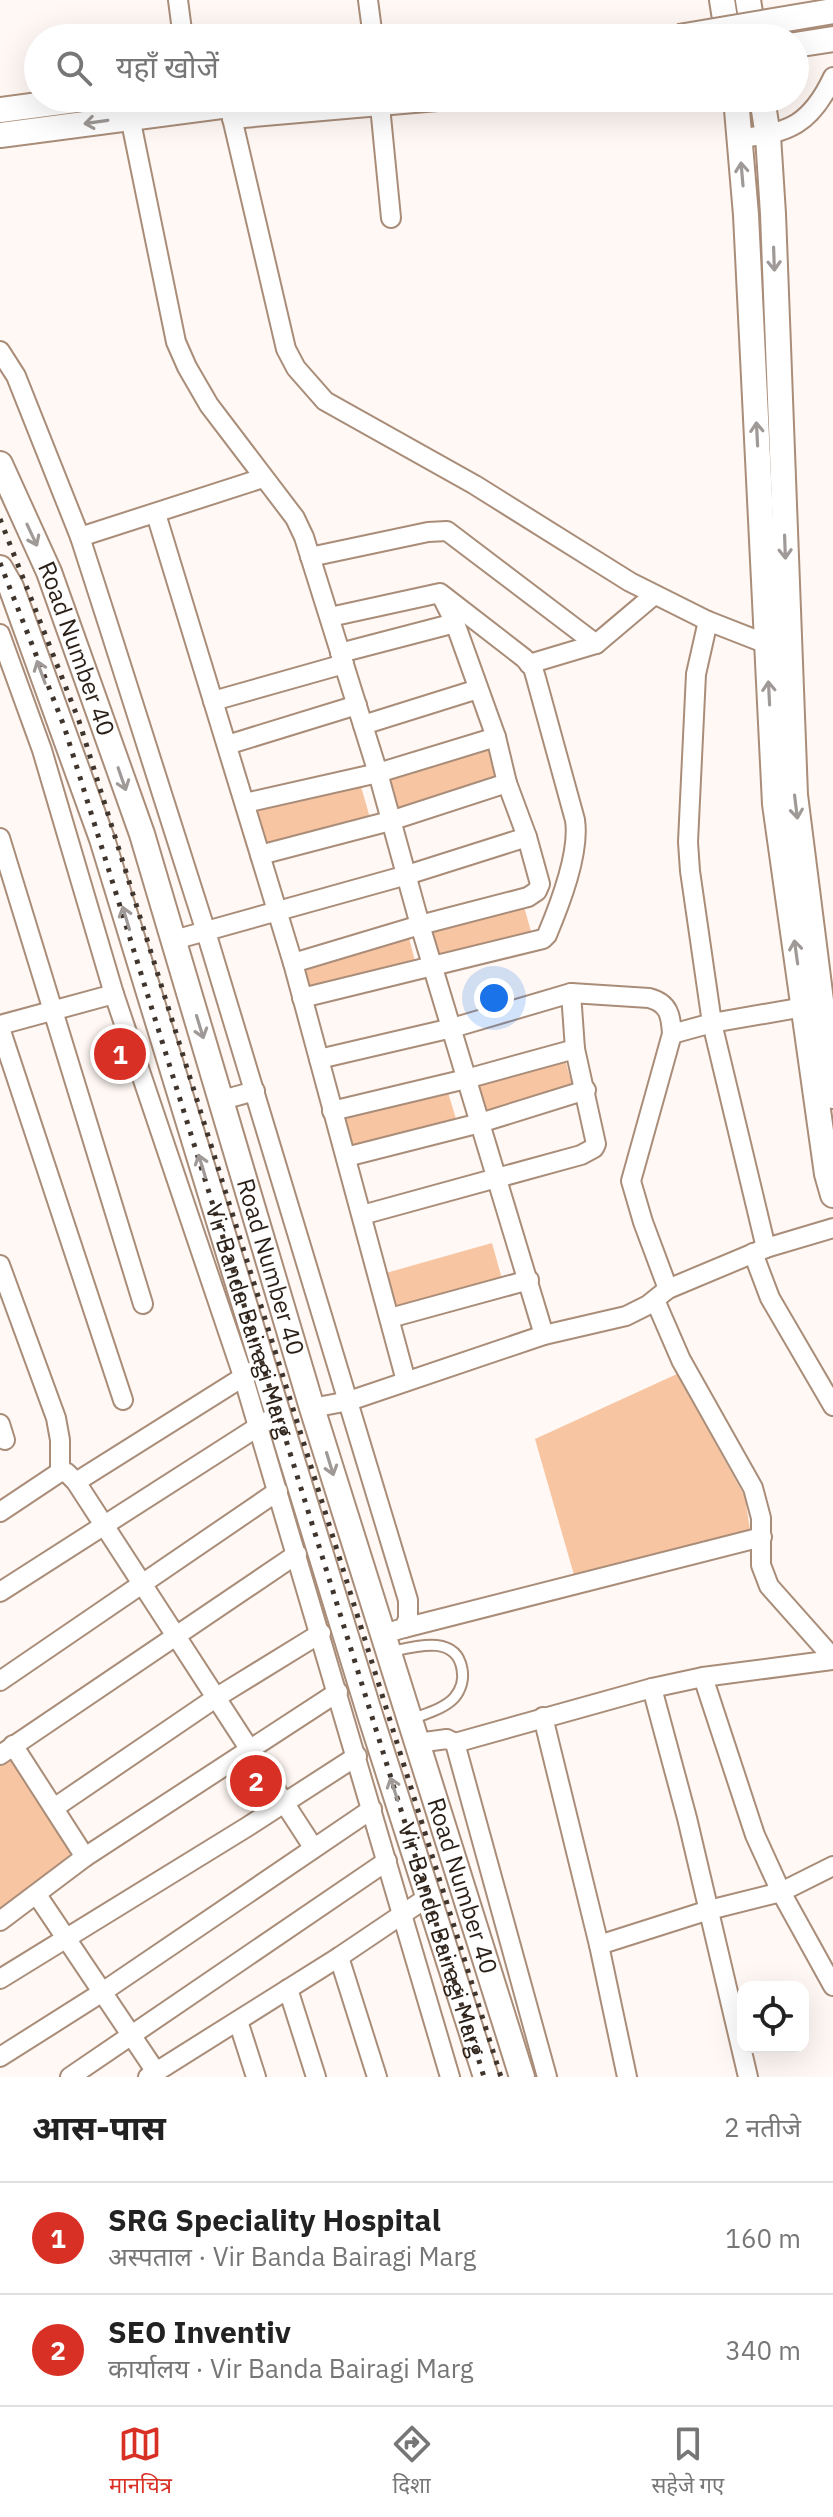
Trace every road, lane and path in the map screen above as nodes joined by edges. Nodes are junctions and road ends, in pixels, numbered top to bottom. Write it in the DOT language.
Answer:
graph roads {
  1 [pos="178,0"];
  2 [pos="368,0"];
  3 [pos="722,0"];
  4 [pos="748,0"];
  5 [pos="833,11"];
  6 [pos="181,24"];
  7 [pos="371,24"];
  8 [pos="726,24"];
  9 [pos="752,24"];
  10 [pos="752,24"];
  11 [pos="833,39"];
  12 [pos="809,43"];
  13 [pos="833,77"];
  14 [pos="825,105"];
  15 [pos="24,107"];
  16 [pos="0,110"];
  17 [pos="230,112"];
  18 [pos="381,112"];
  19 [pos="737,112"];
  20 [pos="764,112"];
  21 [pos="130,117"];
  22 [pos="1,136"];
  23 [pos="768,136"];
  24 [pos="739,138"];
  25 [pos="391,218"];
  26 [pos="0,351"];
  27 [pos="0,464"];
  28 [pos="263,478"];
  29 [pos="156,514"];
  30 [pos="80,537"];
  31 [pos="310,557"];
  32 [pos="0,568"];
  33 [pos="440,593"];
  34 [pos="654,595"];
  35 [pos="330,617"];
  36 [pos="708,621"];
  37 [pos="455,623"];
  38 [pos="0,634"];
  39 [pos="596,644"];
  40 [pos="767,644"];
  41 [pos="342,659"];
  42 [pos="529,664"];
  43 [pos="478,689"];
  44 [pos="213,701"];
  45 [pos="357,705"];
  46 [pos="363,725"];
  47 [pos="496,737"];
  48 [pos="67,742"];
  49 [pos="227,745"];
  50 [pos="42,750"];
  51 [pos="378,773"];
  52 [pos="507,783"];
  53 [pos="245,803"];
  54 [pos="390,821"];
  55 [pos="527,837"];
  56 [pos="0,838"];
  57 [pos="260,855"];
  58 [pos="407,875"];
  59 [pos="276,911"];
  60 [pos="420,925"];
  61 [pos="206,932"];
  62 [pos="174,940"];
  63 [pos="293,963"];
  64 [pos="433,966"];
  65 [pos="571,993"];
  66 [pos="114,994"];
  67 [pos="302,998"];
  68 [pos="804,1007"];
  69 [pos="53,1011"];
  70 [pos="712,1023"];
  71 [pos="0,1027"];
  72 [pos="452,1028"];
  73 [pos="672,1034"];
  74 [pos="575,1049"];
  75 [pos="830,1049"];
  76 [pos="319,1059"];
  77 [pos="466,1079"];
  78 [pos="586,1090"];
  79 [pos="255,1091"];
  80 [pos="833,1096"];
  81 [pos="222,1100"];
  82 [pos="332,1111"];
  83 [pos="480,1123"];
  84 [pos="346,1157"];
  85 [pos="497,1179"];
  86 [pos="833,1195"];
  87 [pos="362,1215"];
  88 [pos="833,1228"];
  89 [pos="759,1250"];
  90 [pos="0,1265"];
  91 [pos="529,1280"];
  92 [pos="661,1294"];
  93 [pos="143,1304"];
  94 [pos="390,1318"];
  95 [pos="544,1335"];
  96 [pos="253,1370"];
  97 [pos="406,1381"];
  98 [pos="123,1400"];
  99 [pos="349,1401"];
  100 [pos="833,1406"];
  101 [pos="312,1408"];
  102 [pos="280,1414"];
  103 [pos="258,1426"];
  104 [pos="68,1477"];
  105 [pos="278,1491"];
  106 [pos="0,1512"];
  107 [pos="105,1527"];
  108 [pos="762,1537"];
  109 [pos="297,1554"];
  110 [pos="141,1585"];
  111 [pos="0,1592"];
  112 [pos="321,1633"];
  113 [pos="176,1636"];
  114 [pos="392,1638"];
  115 [pos="833,1659"];
  116 [pos="703,1677"];
  117 [pos="0,1681"];
  118 [pos="652,1688"];
  119 [pos="338,1692"];
  120 [pos="217,1697"];
  121 [pos="543,1717"];
  122 [pos="414,1732"];
  123 [pos="455,1743"];
  124 [pos="7,1750"];
  125 [pos="252,1750"];
  126 [pos="357,1756"];
  127 [pos="285,1803"];
  128 [pos="54,1808"];
  129 [pos="372,1809"];
  130 [pos="313,1847"];
  131 [pos="85,1857"];
  132 [pos="387,1861"];
  133 [pos="833,1866"];
  134 [pos="781,1892"];
  135 [pos="37,1895"];
  136 [pos="428,1897"];
  137 [pos="709,1910"];
  138 [pos="403,1912"];
  139 [pos="0,1921"];
  140 [pos="64,1938"];
  141 [pos="599,1945"];
  142 [pos="339,1957"];
  143 [pos="0,1979"];
  144 [pos="833,1986"];
  145 [pos="288,1989"];
  146 [pos="101,1993"];
  147 [pos="238,2021"];
  148 [pos="130,2037"];
  149 [pos="0,2057"];
  150 [pos="152,2075"];
  151 [pos="70,2077"];
  152 [pos="256,2077"];
  153 [pos="316,2077"];
  154 [pos="377,2077"];
  155 [pos="450,2077"];
  156 [pos="486,2077"];
  157 [pos="522,2077"];
  158 [pos="547,2077"];
  159 [pos="627,2077"];
  160 [pos="748,2077"];
  1 -- 6 [label="street"];
  2 -- 7 [label="street"];
  3 -- 8 [label="main road"];
  4 -- 9 [label="main road"];
  5 -- 10 [label="main road, bridge"];
  11 -- 12 [label="main road"];
  13 -- 14 [label="street"];
  14 -- 23 [label="street"];
  15 -- 16 [label="main road"];
  17 -- 21 [label="main road"];
  17 -- 34 [label="street"];
  18 -- 25 [label="street"];
  19 -- 24 [label="main road"];
  20 -- 23 [label="main road"];
  21 -- 22 [label="main road, one-way"];
  21 -- 28 [label="street"];
  23 -- 24 [label="street"];
  23 -- 75 [label="main road, one-way"];
  40 -- 24 [label="main road, one-way"];
  26 -- 30 [label="street"];
  27 -- 62 [label="main road, Road Number 40, one-way"];
  28 -- 29 [label="street"];
  28 -- 31 [label="street"];
  29 -- 30 [label="street"];
  29 -- 44 [label="street"];
  30 -- 61 [label="street"];
  31 -- 35 [label="street"];
  31 -- 39 [label="street"];
  48 -- 32 [label="main road, Vir Banda Bairagi Marg, one-way"];
  33 -- 35 [label="street"];
  33 -- 37 [label="street"];
  33 -- 42 [label="street"];
  34 -- 36 [label="street"];
  34 -- 39 [label="street"];
  35 -- 41 [label="street"];
  36 -- 40 [label="street"];
  36 -- 70 [label="street"];
  37 -- 41 [label="street"];
  37 -- 43 [label="street"];
  38 -- 50 [label="street"];
  39 -- 42 [label="street"];
  68 -- 40 [label="main road, one-way"];
  41 -- 44 [label="street"];
  41 -- 45 [label="street"];
  42 -- 64 [label="street"];
  43 -- 46 [label="street"];
  43 -- 47 [label="street"];
  44 -- 49 [label="street"];
  45 -- 46 [label="street"];
  45 -- 49 [label="street"];
  46 -- 51 [label="street"];
  47 -- 51 [label="street"];
  47 -- 52 [label="street"];
  48 -- 50 [label="street"];
  96 -- 48 [label="main road, Vir Banda Bairagi Marg, one-way"];
  49 -- 53 [label="street"];
  50 -- 66 [label="street"];
  51 -- 53 [label="street"];
  51 -- 54 [label="street"];
  52 -- 54 [label="street"];
  52 -- 55 [label="street"];
  53 -- 57 [label="street"];
  54 -- 57 [label="street"];
  54 -- 58 [label="street"];
  55 -- 58 [label="street"];
  55 -- 60 [label="street"];
  56 -- 69 [label="street"];
  57 -- 59 [label="street"];
  58 -- 59 [label="street"];
  58 -- 60 [label="street"];
  59 -- 61 [label="street"];
  59 -- 63 [label="street"];
  60 -- 63 [label="street"];
  60 -- 64 [label="street"];
  61 -- 62 [label="street"];
  61 -- 79 [label="street"];
  62 -- 81 [label="main road, Road Number 40, one-way"];
  63 -- 67 [label="street"];
  64 -- 67 [label="street"];
  64 -- 72 [label="street"];
  65 -- 72 [label="street"];
  65 -- 73 [label="street"];
  65 -- 74 [label="street"];
  66 -- 69 [label="street"];
  66 -- 96 [label="street"];
  67 -- 76 [label="street"];
  68 -- 70 [label="street"];
  68 -- 86 [label="main road"];
  69 -- 71 [label="street"];
  69 -- 93 [label="street"];
  70 -- 73 [label="street"];
  70 -- 89 [label="street"];
  71 -- 98 [label="street"];
  72 -- 76 [label="street"];
  72 -- 77 [label="street"];
  73 -- 92 [label="street"];
  74 -- 77 [label="street"];
  74 -- 78 [label="street"];
  75 -- 80 [label="main road"];
  76 -- 82 [label="street"];
  77 -- 82 [label="street"];
  77 -- 83 [label="street"];
  78 -- 83 [label="street"];
  78 -- 85 [label="street"];
  79 -- 81 [label="street"];
  79 -- 99 [label="street"];
  81 -- 101 [label="main road, Road Number 40"];
  82 -- 84 [label="street"];
  83 -- 84 [label="street"];
  83 -- 85 [label="street"];
  84 -- 87 [label="street"];
  85 -- 87 [label="street"];
  85 -- 91 [label="street"];
  87 -- 94 [label="street"];
  88 -- 89 [label="street"];
  89 -- 92 [label="street"];
  89 -- 100 [label="street"];
  90 -- 104 [label="street"];
  91 -- 94 [label="street"];
  91 -- 95 [label="street"];
  92 -- 95 [label="street"];
  92 -- 108 [label="street"];
  94 -- 97 [label="street"];
  95 -- 97 [label="street"];
  96 -- 102 [label="main road, Vir Banda Bairagi Marg"];
  96 -- 103 [label="street"];
  96 -- 104 [label="street"];
  97 -- 99 [label="street"];
  99 -- 101 [label="street"];
  99 -- 114 [label="street"];
  101 -- 114 [label="main road, Road Number 40, one-way"];
  102 -- 103 [label="street"];
  136 -- 102 [label="main road, Vir Banda Bairagi Marg, one-way"];
  103 -- 105 [label="street"];
  103 -- 107 [label="street"];
  104 -- 106 [label="street"];
  104 -- 107 [label="street"];
  105 -- 109 [label="street"];
  105 -- 110 [label="street"];
  107 -- 110 [label="street"];
  107 -- 111 [label="street"];
  108 -- 114 [label="street"];
  108 -- 115 [label="street"];
  109 -- 112 [label="street"];
  109 -- 113 [label="street"];
  110 -- 113 [label="street"];
  110 -- 117 [label="street"];
  112 -- 119 [label="street"];
  112 -- 120 [label="street"];
  113 -- 120 [label="street"];
  113 -- 124 [label="street"];
  114 -- 122 [label="main road, Road Number 40"];
  114 -- 122 [label="lane"];
  115 -- 116 [label="street"];
  116 -- 118 [label="street"];
  116 -- 134 [label="street"];
  118 -- 121 [label="street"];
  118 -- 137 [label="street"];
  119 -- 125 [label="street"];
  119 -- 126 [label="street"];
  120 -- 125 [label="street"];
  120 -- 128 [label="street"];
  121 -- 123 [label="street"];
  121 -- 141 [label="street"];
  122 -- 123 [label="street"];
  122 -- 157 [label="main road, Road Number 40"];
  123 -- 158 [label="street"];
  124 -- 128 [label="street"];
  125 -- 127 [label="street"];
  125 -- 131 [label="street"];
  126 -- 127 [label="street"];
  126 -- 129 [label="street"];
  127 -- 130 [label="street"];
  127 -- 140 [label="street"];
  128 -- 131 [label="street"];
  129 -- 130 [label="street"];
  129 -- 132 [label="street"];
  130 -- 146 [label="street"];
  131 -- 135 [label="street"];
  132 -- 138 [label="street"];
  132 -- 148 [label="street"];
  133 -- 134 [label="street"];
  134 -- 137 [label="street"];
  134 -- 144 [label="street"];
  135 -- 139 [label="street"];
  135 -- 140 [label="street"];
  136 -- 138 [label="street"];
  136 -- 156 [label="main road, Vir Banda Bairagi Marg"];
  137 -- 141 [label="street"];
  137 -- 160 [label="street"];
  138 -- 142 [label="street"];
  138 -- 155 [label="street"];
  140 -- 143 [label="street"];
  140 -- 146 [label="street"];
  141 -- 159 [label="street"];
  142 -- 145 [label="street"];
  142 -- 154 [label="street"];
  145 -- 147 [label="street"];
  145 -- 153 [label="street"];
  146 -- 148 [label="street"];
  146 -- 149 [label="street"];
  147 -- 150 [label="street"];
  147 -- 152 [label="street"];
  148 -- 150 [label="street"];
  148 -- 151 [label="street"];
}
